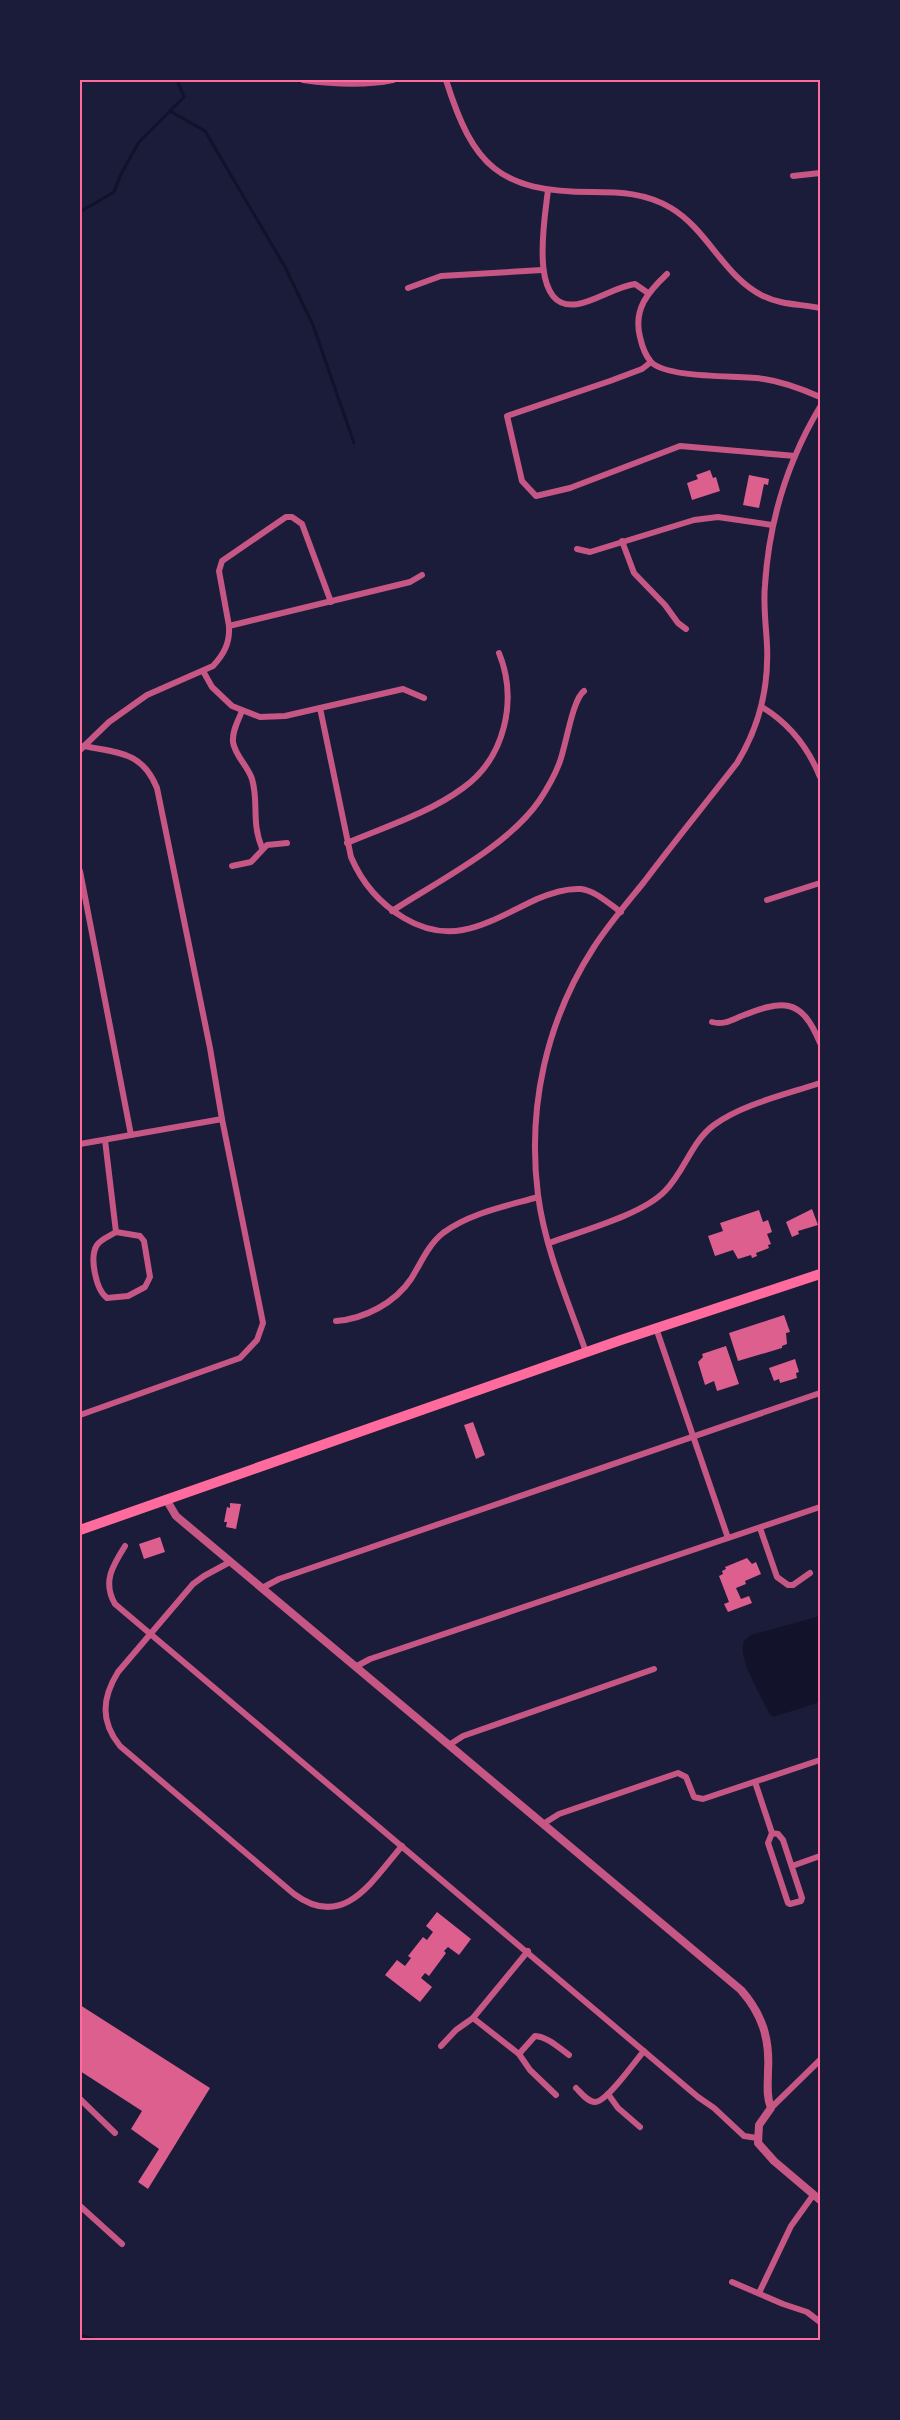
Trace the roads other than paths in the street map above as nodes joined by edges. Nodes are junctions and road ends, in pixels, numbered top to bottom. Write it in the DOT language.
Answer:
graph roads {
  1 [pos="303,80"];
  2 [pos="393,80"];
  3 [pos="446,80"];
  4 [pos="820,173"];
  5 [pos="793,176"];
  6 [pos="548,190"];
  7 [pos="542,270"];
  8 [pos="667,274"];
  9 [pos="408,288"];
  10 [pos="648,293"];
  11 [pos="820,308"];
  12 [pos="651,362"];
  13 [pos="820,397"];
  14 [pos="820,407"];
  15 [pos="795,456"];
  16 [pos="772,525"];
  17 [pos="622,541"];
  18 [pos="577,549"];
  19 [pos="422,575"];
  20 [pos="332,602"];
  21 [pos="229,626"];
  22 [pos="686,629"];
  23 [pos="499,653"];
  24 [pos="203,671"];
  25 [pos="584,691"];
  26 [pos="424,698"];
  27 [pos="762,707"];
  28 [pos="320,708"];
  29 [pos="242,711"];
  30 [pos="82,748"];
  31 [pos="820,777"];
  32 [pos="287,843"];
  33 [pos="347,843"];
  34 [pos="262,848"];
  35 [pos="232,866"];
  36 [pos="80,871"];
  37 [pos="820,883"];
  38 [pos="767,900"];
  39 [pos="392,911"];
  40 [pos="621,912"];
  41 [pos="712,1022"];
  42 [pos="820,1043"];
  43 [pos="820,1083"];
  44 [pos="222,1119"];
  45 [pos="131,1135"];
  46 [pos="105,1140"];
  47 [pos="80,1144"];
  48 [pos="538,1197"];
  49 [pos="116,1232"];
  50 [pos="549,1243"];
  51 [pos="820,1274"];
  52 [pos="336,1321"];
  53 [pos="656,1328"];
  54 [pos="586,1352"];
  55 [pos="820,1393"];
  56 [pos="80,1415"];
  57 [pos="693,1437"];
  58 [pos="166,1499"];
  59 [pos="820,1507"];
  60 [pos="760,1528"];
  61 [pos="80,1530"];
  62 [pos="728,1538"];
  63 [pos="125,1546"];
  64 [pos="230,1562"];
  65 [pos="810,1573"];
  66 [pos="262,1588"];
  67 [pos="151,1634"];
  68 [pos="355,1667"];
  69 [pos="654,1669"];
  70 [pos="449,1745"];
  71 [pos="820,1760"];
  72 [pos="754,1782"];
  73 [pos="543,1824"];
  74 [pos="772,1833"];
  75 [pos="402,1846"];
  76 [pos="820,1856"];
  77 [pos="792,1866"];
  78 [pos="528,1952"];
  79 [pos="473,2018"];
  80 [pos="441,2046"];
  81 [pos="644,2051"];
  82 [pos="519,2054"];
  83 [pos="569,2055"];
  84 [pos="820,2060"];
  85 [pos="576,2088"];
  86 [pos="608,2094"];
  87 [pos="556,2095"];
  88 [pos="80,2099"];
  89 [pos="771,2108"];
  90 [pos="640,2127"];
  91 [pos="115,2133"];
  92 [pos="757,2138"];
  93 [pos="817,2197"];
  94 [pos="80,2206"];
  95 [pos="122,2244"];
  96 [pos="732,2282"];
  97 [pos="759,2294"];
  98 [pos="820,2322"];
  1 -- 2 [label="street"];
  3 -- 6 [label="street"];
  4 -- 5 [label="street"];
  6 -- 7 [label="street"];
  6 -- 11 [label="street"];
  7 -- 9 [label="street"];
  7 -- 10 [label="street"];
  8 -- 10 [label="street"];
  10 -- 12 [label="street"];
  12 -- 13 [label="street"];
  12 -- 15 [label="street"];
  14 -- 15 [label="street"];
  15 -- 16 [label="street"];
  16 -- 17 [label="street"];
  16 -- 27 [label="street"];
  17 -- 18 [label="street"];
  17 -- 22 [label="street"];
  19 -- 20 [label="street"];
  20 -- 21 [label="street"];
  20 -- 21 [label="street"];
  21 -- 24 [label="street"];
  23 -- 33 [label="street"];
  24 -- 29 [label="street"];
  24 -- 30 [label="street"];
  25 -- 39 [label="street"];
  26 -- 28 [label="street"];
  27 -- 31 [label="street"];
  27 -- 40 [label="street"];
  28 -- 29 [label="street"];
  28 -- 33 [label="street"];
  29 -- 34 [label="street"];
  30 -- 44 [label="street"];
  32 -- 34 [label="street"];
  33 -- 39 [label="street"];
  34 -- 35 [label="street"];
  36 -- 45 [label="street"];
  37 -- 38 [label="street"];
  39 -- 40 [label="street"];
  40 -- 48 [label="street"];
  41 -- 42 [label="street"];
  43 -- 50 [label="street"];
  44 -- 45 [label="street"];
  44 -- 56 [label="street"];
  45 -- 46 [label="street"];
  46 -- 47 [label="street"];
  46 -- 49 [label="street"];
  48 -- 50 [label="street"];
  48 -- 52 [label="street"];
  49 -- 49 [label="street"];
  50 -- 54 [label="street"];
  51 -- 53 [label="main road"];
  53 -- 54 [label="main road"];
  53 -- 57 [label="street"];
  54 -- 58 [label="main road"];
  55 -- 57 [label="street"];
  57 -- 62 [label="street"];
  57 -- 66 [label="street"];
  58 -- 61 [label="main road"];
  58 -- 64 [label="street"];
  59 -- 60 [label="street"];
  60 -- 62 [label="street"];
  60 -- 65 [label="street"];
  62 -- 68 [label="street"];
  63 -- 67 [label="street"];
  64 -- 66 [label="street"];
  64 -- 67 [label="street"];
  66 -- 68 [label="street"];
  67 -- 75 [label="street"];
  67 -- 75 [label="street"];
  68 -- 70 [label="street"];
  69 -- 70 [label="street"];
  70 -- 73 [label="street"];
  71 -- 72 [label="street"];
  72 -- 73 [label="street"];
  72 -- 74 [label="street"];
  73 -- 89 [label="street"];
  74 -- 77 [label="street"];
  74 -- 77 [label="street"];
  75 -- 78 [label="street"];
  76 -- 77 [label="street"];
  78 -- 79 [label="street"];
  78 -- 81 [label="street"];
  79 -- 80 [label="street"];
  79 -- 82 [label="street"];
  81 -- 86 [label="street"];
  81 -- 92 [label="street"];
  82 -- 83 [label="street"];
  82 -- 87 [label="street"];
  84 -- 89 [label="street"];
  85 -- 86 [label="street"];
  86 -- 90 [label="street"];
  88 -- 91 [label="street"];
  89 -- 92 [label="street"];
  92 -- 93 [label="street"];
  93 -- 97 [label="street"];
  94 -- 95 [label="street"];
  96 -- 97 [label="street"];
  97 -- 98 [label="street"];
}
